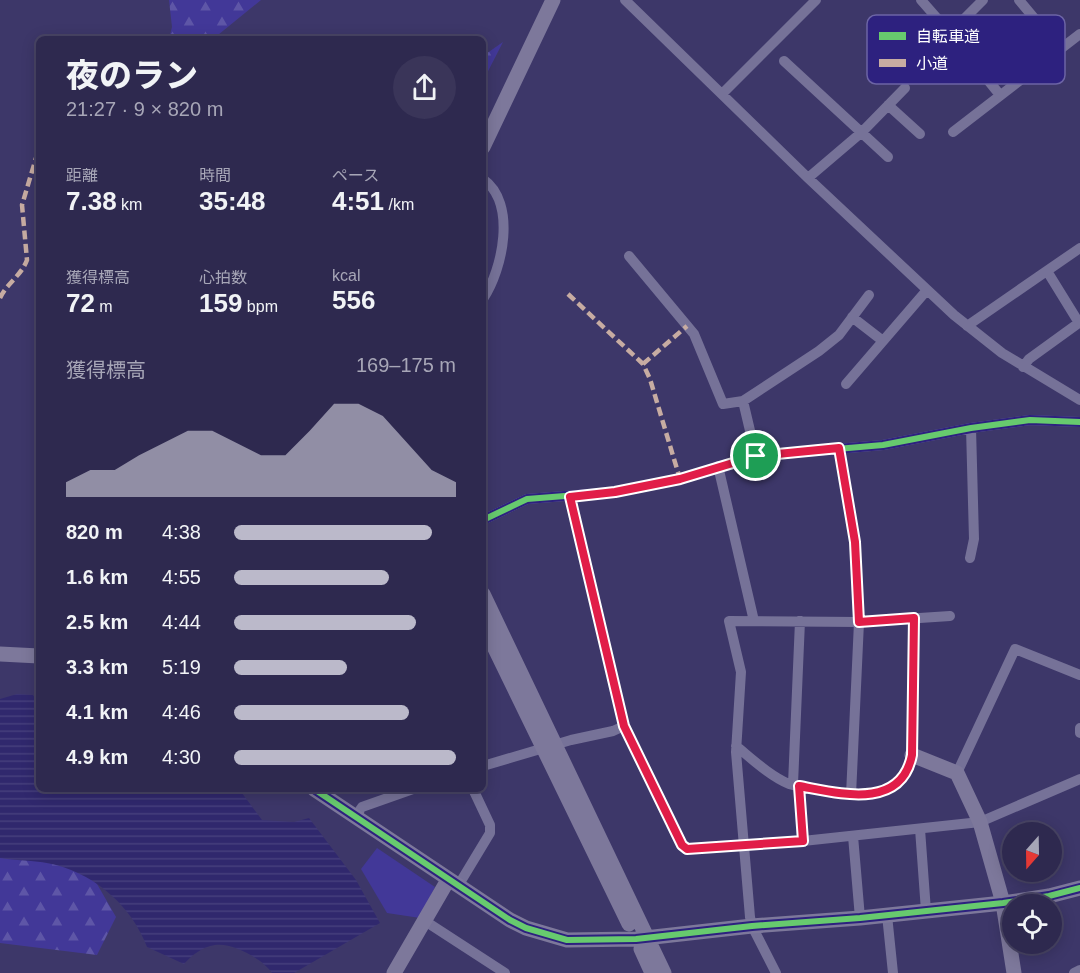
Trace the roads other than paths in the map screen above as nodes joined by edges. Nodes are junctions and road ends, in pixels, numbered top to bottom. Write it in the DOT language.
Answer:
graph roads {
  1 [pos="553,0"];
  2 [pos="625,0"];
  3 [pos="816,0"];
  4 [pos="921,0"];
  5 [pos="983,0"];
  6 [pos="1019,0"];
  7 [pos="934,15"];
  8 [pos="968,15"];
  9 [pos="1032,15"];
  10 [pos="1080,34"];
  11 [pos="1065,45"];
  12 [pos="784,61"];
  13 [pos="991,84"];
  14 [pos="1014,84"];
  15 [pos="905,88"];
  16 [pos="722,94"];
  17 [pos="1000,95"];
  18 [pos="888,105"];
  19 [pos="862,132"];
  20 [pos="953,132"];
  21 [pos="920,134"];
  22 [pos="486,141"];
  23 [pos="888,157"];
  24 [pos="808,178"];
  25 [pos="486,181"];
  26 [pos="1080,248"];
  27 [pos="629,256"];
  28 [pos="1047,271"];
  29 [pos="927,290"];
  30 [pos="486,291"];
  31 [pos="869,295"];
  32 [pos="852,317"];
  33 [pos="1079,322"];
  34 [pos="966,326"];
  35 [pos="883,341"];
  36 [pos="1023,367"];
  37 [pos="846,384"];
  38 [pos="1080,400"];
  39 [pos="743,401"];
  40 [pos="1080,422"];
  41 [pos="971,428"];
  42 [pos="839,448"];
  43 [pos="756,456"];
  44 [pos="718,466"];
  45 [pos="570,497"];
  46 [pos="486,519"];
  47 [pos="970,558"];
  48 [pos="486,601"];
  49 [pos="950,616"];
  50 [pos="914,618"];
  51 [pos="754,621"];
  52 [pos="800,621"];
  53 [pos="859,622"];
  54 [pos="486,630"];
  55 [pos="0,654"];
  56 [pos="36,656"];
  57 [pos="1080,675"];
  58 [pos="624,726"];
  59 [pos="736,746"];
  60 [pos="550,747"];
  61 [pos="912,755"];
  62 [pos="486,765"];
  63 [pos="957,773"];
  64 [pos="1080,779"];
  65 [pos="796,785"];
  66 [pos="318,792"];
  67 [pos="404,792"];
  68 [pos="474,792"];
  69 [pos="851,795"];
  70 [pos="355,817"];
  71 [pos="980,822"];
  72 [pos="920,829"];
  73 [pos="853,836"];
  74 [pos="803,841"];
  75 [pos="744,846"];
  76 [pos="453,883"];
  77 [pos="1080,888"];
  78 [pos="1059,894"];
  79 [pos="1002,899"];
  80 [pos="1002,903"];
  81 [pos="926,911"];
  82 [pos="887,915"];
  83 [pos="860,918"];
  84 [pos="425,921"];
  85 [pos="752,926"];
  86 [pos="641,938"];
  87 [pos="1011,954"];
  88 [pos="1080,970"];
  89 [pos="394,973"];
  90 [pos="505,973"];
  91 [pos="652,973"];
  92 [pos="664,973"];
  93 [pos="776,973"];
  94 [pos="893,973"];
  95 [pos="1014,973"];
  96 [pos="1074,973"];
  1 -- 22 [label="street"];
  2 -- 16 [label="street"];
  3 -- 16 [label="street"];
  4 -- 7 [label="street"];
  5 -- 8 [label="street"];
  6 -- 9 [label="street"];
  10 -- 11 [label="street"];
  12 -- 19 [label="street"];
  13 -- 17 [label="street"];
  14 -- 17 [label="street"];
  15 -- 18 [label="street"];
  16 -- 24 [label="street"];
  17 -- 20 [label="street"];
  18 -- 19 [label="street"];
  18 -- 21 [label="street"];
  19 -- 23 [label="street"];
  19 -- 24 [label="street"];
  24 -- 29 [label="street"];
  25 -- 30 [label="street"];
  26 -- 28 [label="street"];
  27 -- 39 [label="street"];
  28 -- 33 [label="street"];
  28 -- 34 [label="street"];
  29 -- 34 [label="street"];
  29 -- 35 [label="street"];
  31 -- 32 [label="street"];
  32 -- 35 [label="street"];
  32 -- 39 [label="street"];
  33 -- 36 [label="street"];
  34 -- 36 [label="street"];
  35 -- 37 [label="street"];
  36 -- 38 [label="street"];
  39 -- 43 [label="street"];
  40 -- 41 [label="street"];
  41 -- 42 [label="street"];
  41 -- 47 [label="street"];
  42 -- 43 [label="street"];
  42 -- 53 [label="street"];
  43 -- 44 [label="street"];
  44 -- 45 [label="street"];
  44 -- 51 [label="street"];
  45 -- 46 [label="street"];
  45 -- 58 [label="street"];
  48 -- 60 [label="street"];
  49 -- 50 [label="street"];
  50 -- 53 [label="street"];
  50 -- 61 [label="street"];
  51 -- 52 [label="street"];
  51 -- 59 [label="street"];
  52 -- 53 [label="street"];
  52 -- 65 [label="street"];
  53 -- 69 [label="street"];
  54 -- 60 [label="street"];
  55 -- 56 [label="street"];
  57 -- 63 [label="street"];
  58 -- 60 [label="street"];
  58 -- 75 [label="street"];
  59 -- 65 [label="street"];
  59 -- 75 [label="street"];
  60 -- 62 [label="street"];
  60 -- 86 [label="street"];
  61 -- 63 [label="street"];
  61 -- 69 [label="street"];
  63 -- 71 [label="street"];
  64 -- 71 [label="street"];
  65 -- 69 [label="street"];
  65 -- 74 [label="street"];
  66 -- 70 [label="street"];
  67 -- 70 [label="street"];
  68 -- 76 [label="street"];
  70 -- 76 [label="street"];
  71 -- 72 [label="street"];
  71 -- 79 [label="street"];
  72 -- 73 [label="street"];
  72 -- 81 [label="street"];
  73 -- 74 [label="street"];
  73 -- 83 [label="street"];
  74 -- 75 [label="street"];
  75 -- 85 [label="street"];
  76 -- 84 [label="street"];
  76 -- 86 [label="street"];
  77 -- 78 [label="street"];
  80 -- 81 [label="street"];
  81 -- 82 [label="street"];
  82 -- 83 [label="street"];
  82 -- 94 [label="street"];
  83 -- 85 [label="street"];
  84 -- 89 [label="street"];
  84 -- 90 [label="street"];
  85 -- 86 [label="street"];
  85 -- 93 [label="street"];
  86 -- 91 [label="street"];
  86 -- 92 [label="street"];
  87 -- 95 [label="street"];
  88 -- 96 [label="street"];
}
